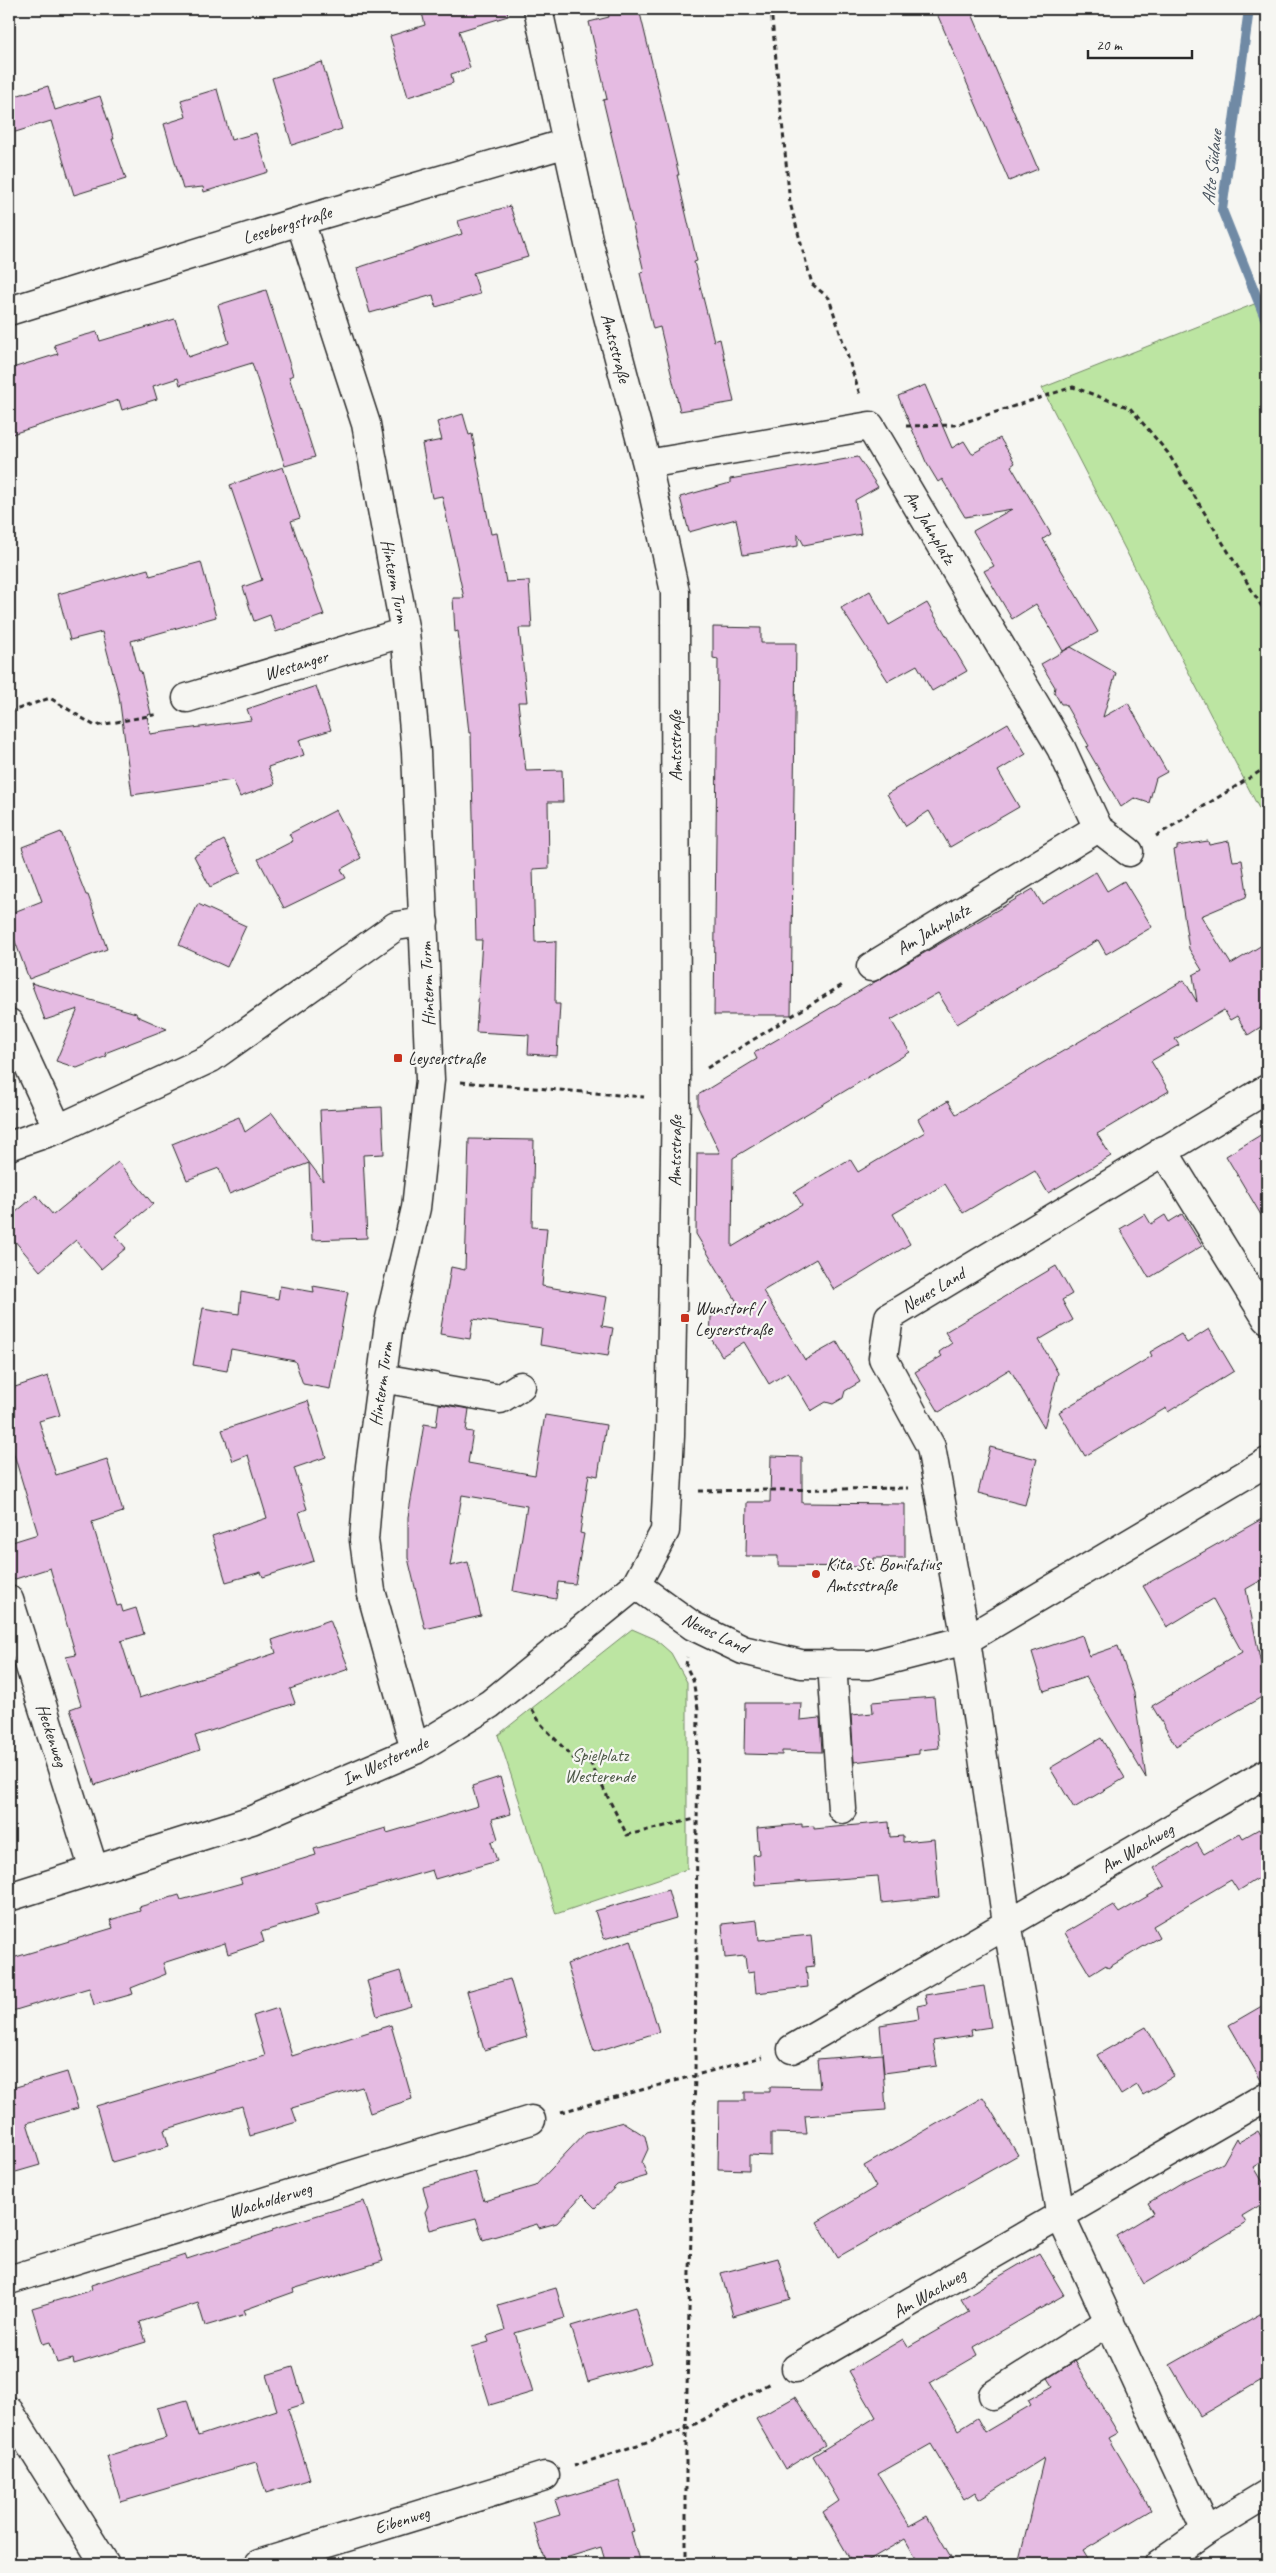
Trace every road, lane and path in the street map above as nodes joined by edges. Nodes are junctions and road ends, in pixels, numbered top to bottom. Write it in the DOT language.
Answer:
graph roads {
  1 [pos="538,9"];
  2 [pos="771,9"];
  3 [pos="567,143"];
  4 [pos="300,221"];
  5 [pos="9,312"];
  6 [pos="870,426"];
  7 [pos="647,464"];
  8 [pos="1267,615"];
  9 [pos="405,632"];
  10 [pos="187,698"];
  11 [pos="9,712"];
  12 [pos="1267,767"];
  13 [pos="1098,828"];
  14 [pos="1129,852"];
  15 [pos="424,922"];
  16 [pos="871,968"];
  17 [pos="9,1023"];
  18 [pos="1267,1088"];
  19 [pos="58,1129"];
  20 [pos="9,1146"];
  21 [pos="1163,1150"];
  22 [pos="1267,1319"];
  23 [pos="382,1378"];
  24 [pos="522,1386"];
  25 [pos="1267,1462"];
  26 [pos="938,1488"];
  27 [pos="667,1495"];
  28 [pos="636,1585"];
  29 [pos="9,1600"];
  30 [pos="966,1640"];
  31 [pos="832,1664"];
  32 [pos="686,1666"];
  33 [pos="516,1683"];
  34 [pos="416,1750"];
  35 [pos="1267,1773"];
  36 [pos="842,1809"];
  37 [pos="696,1819"];
  38 [pos="94,1870"];
  39 [pos="9,1897"];
  40 [pos="1007,1923"];
  41 [pos="792,2049"];
  42 [pos="695,2076"];
  43 [pos="1267,2096"];
  44 [pos="531,2120"];
  45 [pos="1061,2217"];
  46 [pos="9,2280"];
  47 [pos="1110,2321"];
  48 [pos="796,2368"];
  49 [pos="993,2395"];
  50 [pos="9,2410"];
  51 [pos="686,2430"];
  52 [pos="545,2476"];
  53 [pos="1267,2494"];
  54 [pos="1206,2531"];
  55 [pos="105,2564"];
  56 [pos="259,2564"];
  57 [pos="686,2564"];
  58 [pos="1159,2564"];
  1 -- 3 [label="street, Amtsstraße"];
  2 -- 6 [label="path"];
  3 -- 4 [label="street, Lesebergstraße"];
  3 -- 7 [label="street, Amtsstraße"];
  4 -- 5 [label="street, Lesebergstraße"];
  4 -- 9 [label="street, Hinterm Turm"];
  6 -- 7 [label="street"];
  6 -- 8 [label="path"];
  6 -- 13 [label="street, Am Jahnplatz"];
  7 -- 27 [label="street, Amtsstraße"];
  9 -- 10 [label="street, Westanger"];
  9 -- 15 [label="street, Hinterm Turm"];
  10 -- 11 [label="path"];
  12 -- 14 [label="path"];
  13 -- 14 [label="street, Am Jahnplatz"];
  13 -- 16 [label="street, Am Jahnplatz"];
  15 -- 19 [label="street"];
  15 -- 23 [label="street, Hinterm Turm"];
  17 -- 19 [label="street"];
  18 -- 21 [label="street, Neues Land"];
  19 -- 20 [label="street"];
  21 -- 22 [label="street"];
  21 -- 26 [label="street, Neues Land"];
  23 -- 24 [label="street"];
  23 -- 34 [label="street, Hinterm Turm"];
  25 -- 30 [label="street, Neues Land"];
  26 -- 27 [label="path"];
  26 -- 30 [label="street, Neues Land"];
  27 -- 28 [label="street, Im Westerende"];
  28 -- 31 [label="street, Neues Land"];
  28 -- 33 [label="street, Im Westerende"];
  29 -- 38 [label="street, Heckenweg"];
  30 -- 31 [label="street, Neues Land"];
  30 -- 40 [label="street"];
  31 -- 36 [label="street"];
  32 -- 37 [label="path"];
  33 -- 34 [label="street, Im Westerende"];
  33 -- 37 [label="path"];
  34 -- 38 [label="street, Im Westerende"];
  35 -- 40 [label="street, Am Wachweg"];
  37 -- 42 [label="path"];
  38 -- 39 [label="street, Im Westerende"];
  40 -- 41 [label="street, Am Wachweg"];
  40 -- 45 [label="street"];
  41 -- 42 [label="path"];
  42 -- 44 [label="path"];
  42 -- 51 [label="path"];
  43 -- 45 [label="street, Am Wachweg"];
  44 -- 46 [label="street, Wacholderweg"];
  45 -- 47 [label="street"];
  45 -- 48 [label="street, Am Wachweg"];
  47 -- 49 [label="street"];
  47 -- 54 [label="street"];
  48 -- 51 [label="path"];
  50 -- 55 [label="street"];
  51 -- 52 [label="path"];
  51 -- 57 [label="path"];
  52 -- 56 [label="street, Eibenweg"];
  53 -- 54 [label="street"];
  54 -- 58 [label="street"];
}
